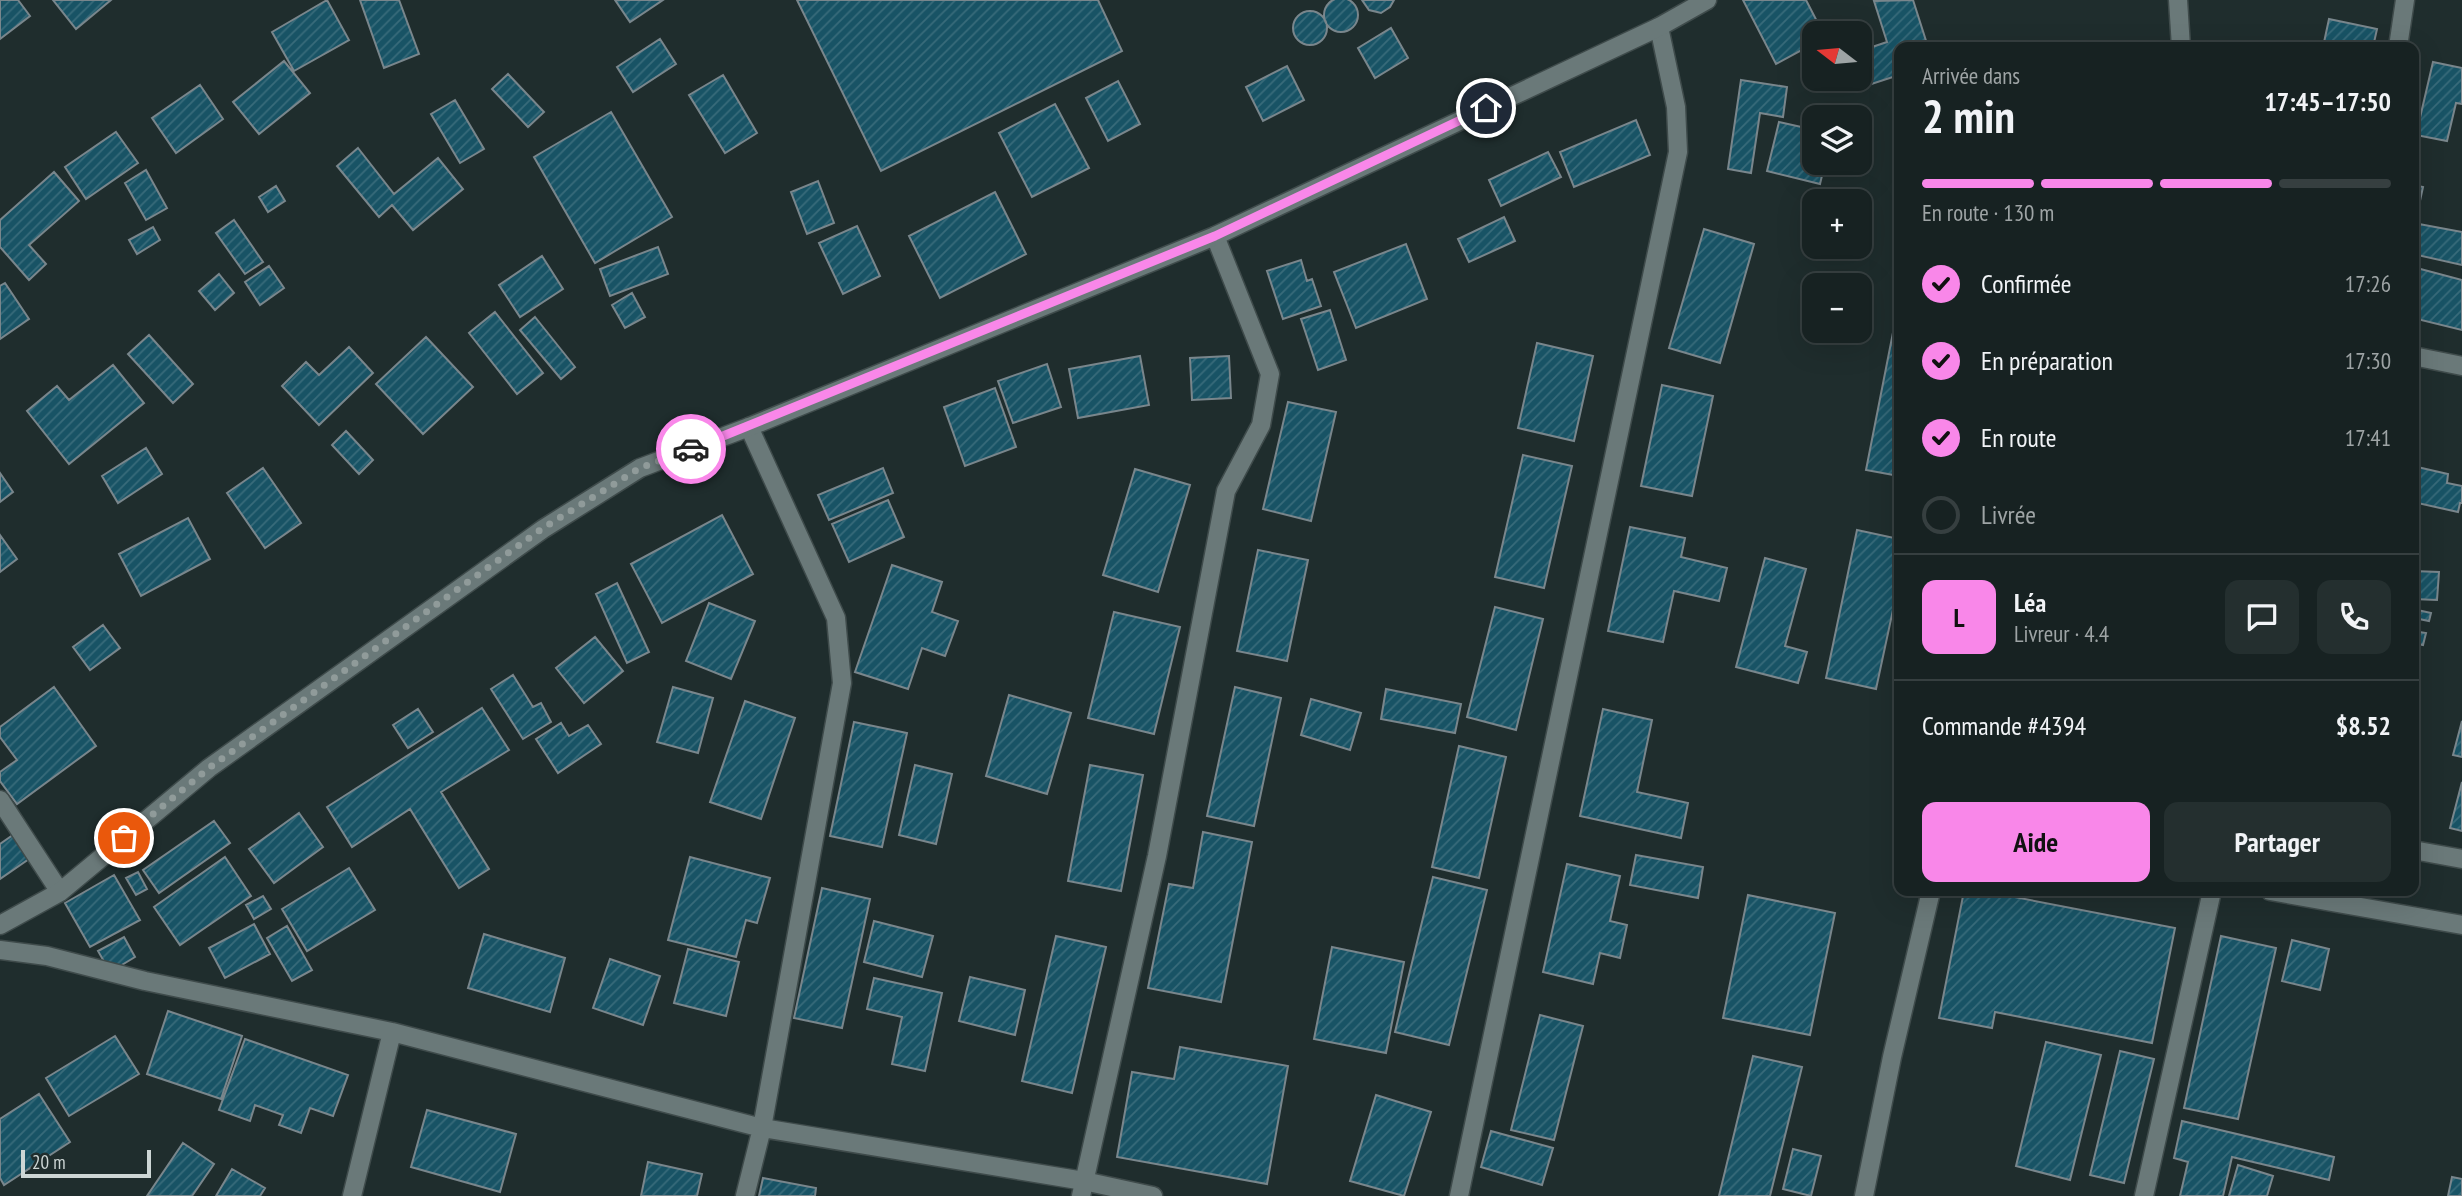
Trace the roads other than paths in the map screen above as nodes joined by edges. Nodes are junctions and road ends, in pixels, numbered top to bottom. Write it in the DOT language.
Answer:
graph roads {
  1 [pos="1707,0"];
  2 [pos="2178,0"];
  3 [pos="2405,0"];
  4 [pos="1659,27"];
  5 [pos="2181,42"];
  6 [pos="2399,42"];
  7 [pos="1215,236"];
  8 [pos="2419,357"];
  9 [pos="2462,366"];
  10 [pos="750,427"];
  11 [pos="0,800"];
  12 [pos="2419,851"];
  13 [pos="2462,859"];
  14 [pos="60,892"];
  15 [pos="1930,896"];
  16 [pos="2211,896"];
  17 [pos="2298,896"];
  18 [pos="0,925"];
  19 [pos="2462,925"];
  20 [pos="0,950"];
  21 [pos="392,1032"];
  22 [pos="762,1128"];
  23 [pos="1082,1189"];
  24 [pos="352,1196"];
  25 [pos="745,1196"];
  26 [pos="1153,1196"];
  27 [pos="1459,1196"];
  28 [pos="1864,1196"];
  29 [pos="2144,1196"];
  1 -- 4 [label="street"];
  2 -- 5 [label="street"];
  3 -- 6 [label="street"];
  4 -- 7 [label="street"];
  4 -- 27 [label="street"];
  7 -- 10 [label="street"];
  7 -- 23 [label="street"];
  8 -- 9 [label="street"];
  10 -- 14 [label="street"];
  10 -- 22 [label="street"];
  11 -- 14 [label="street"];
  12 -- 13 [label="street"];
  14 -- 18 [label="street"];
  15 -- 28 [label="street"];
  16 -- 29 [label="street"];
  17 -- 19 [label="street"];
  20 -- 21 [label="street"];
  21 -- 22 [label="street"];
  21 -- 24 [label="street"];
  22 -- 23 [label="street"];
  22 -- 25 [label="street"];
  23 -- 26 [label="street"];
}
